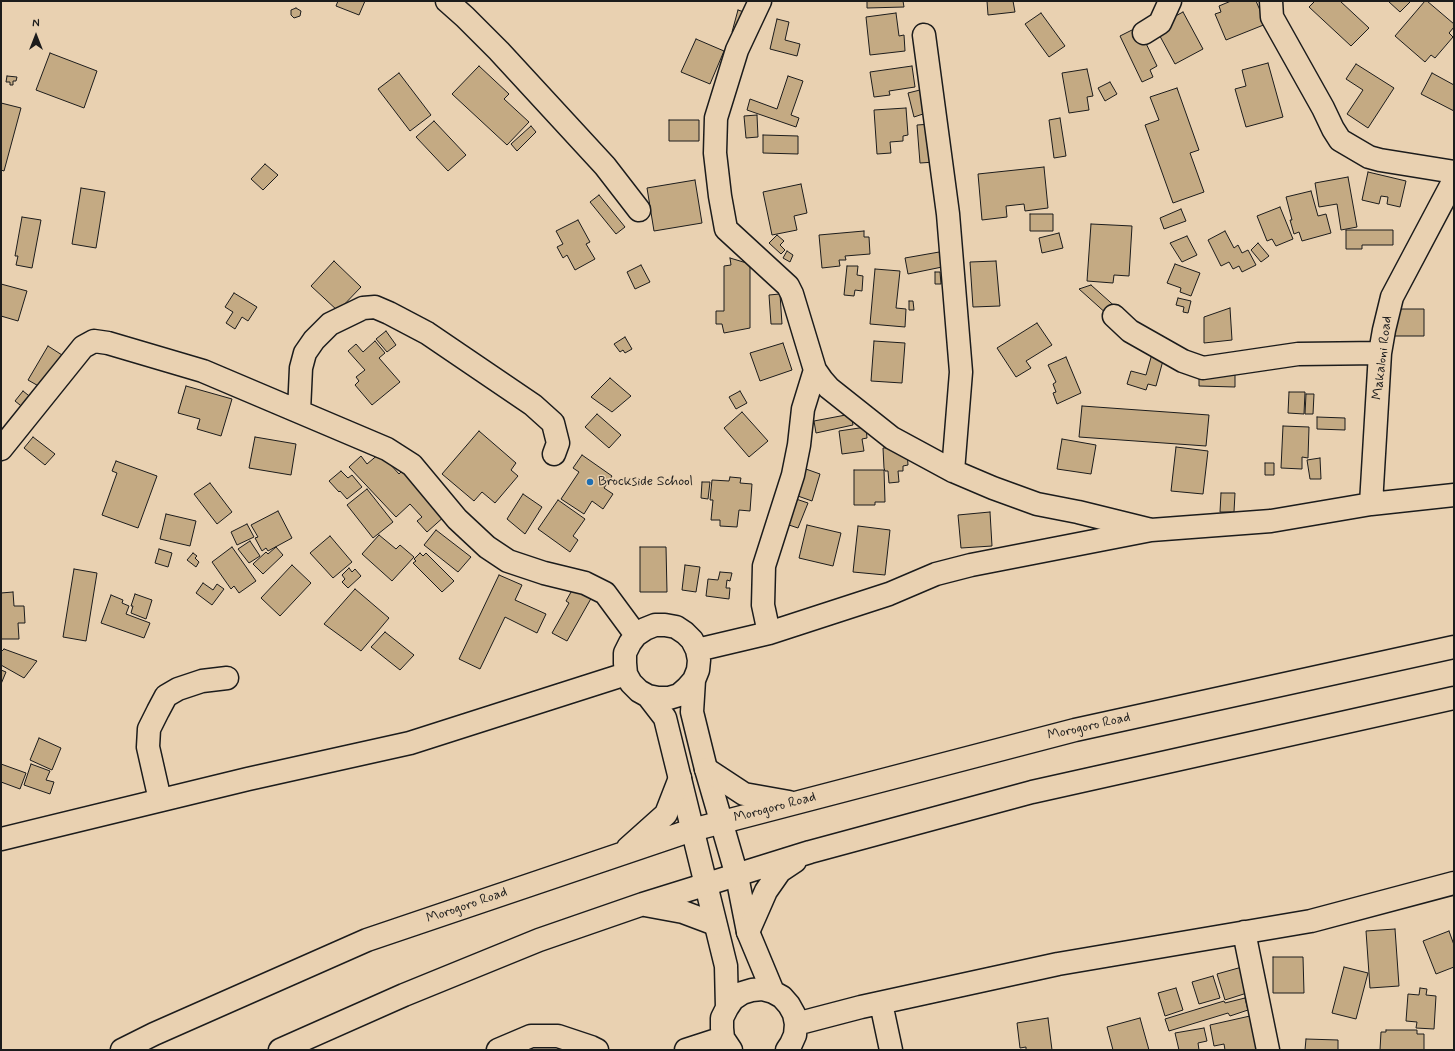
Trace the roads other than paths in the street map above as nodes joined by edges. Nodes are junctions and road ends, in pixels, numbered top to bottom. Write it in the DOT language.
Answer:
graph roads {
  1 [pos="447,1"];
  2 [pos="760,1"];
  3 [pos="1170,1"];
  4 [pos="1272,1"];
  5 [pos="1144,33"];
  6 [pos="924,34"];
  7 [pos="1454,172"];
  8 [pos="1454,180"];
  9 [pos="639,210"];
  10 [pos="1114,316"];
  11 [pos="1380,352"];
  12 [pos="815,370"];
  13 [pos="299,411"];
  14 [pos="1,449"];
  15 [pos="554,454"];
  16 [pos="953,471"];
  17 [pos="1454,495"];
  18 [pos="1371,504"];
  19 [pos="1151,530"];
  20 [pos="769,633"];
  21 [pos="636,635"];
  22 [pos="1454,647"];
  23 [pos="697,650"];
  24 [pos="626,674"];
  25 [pos="227,678"];
  26 [pos="694,680"];
  27 [pos="648,696"];
  28 [pos="1454,698"];
  29 [pos="706,769"];
  30 [pos="680,778"];
  31 [pos="160,800"];
  32 [pos="796,803"];
  33 [pos="722,822"];
  34 [pos="692,830"];
  35 [pos="1,840"];
  36 [pos="810,852"];
  37 [pos="621,854"];
  38 [pos="736,876"];
  39 [pos="1454,883"];
  40 [pos="705,885"];
  41 [pos="643,904"];
  42 [pos="715,924"];
  43 [pos="748,932"];
  44 [pos="1244,932"];
  45 [pos="772,992"];
  46 [pos="881,1003"];
  47 [pos="726,1008"];
  48 [pos="796,1024"];
  49 [pos="727,1044"];
  50 [pos="122,1050"];
  51 [pos="280,1050"];
  52 [pos="498,1050"];
  53 [pos="597,1050"];
  54 [pos="686,1050"];
  55 [pos="787,1050"];
  56 [pos="891,1050"];
  57 [pos="1268,1050"];
  1 -- 9 [label="main road"];
  2 -- 12 [label="main road"];
  3 -- 5 [label="main road"];
  4 -- 7 [label="main road"];
  6 -- 16 [label="main road"];
  8 -- 11 [label="main road, Makaloni Road"];
  10 -- 11 [label="main road"];
  11 -- 18 [label="main road, Makaloni Road"];
  12 -- 16 [label="main road"];
  12 -- 20 [label="main road"];
  13 -- 14 [label="main road"];
  13 -- 15 [label="main road"];
  13 -- 21 [label="main road"];
  16 -- 19 [label="main road"];
  17 -- 18 [label="main road"];
  18 -- 19 [label="main road"];
  19 -- 20 [label="main road"];
  20 -- 23 [label="main road"];
  21 -- 23 [label="main road"];
  21 -- 24 [label="main road"];
  22 -- 32 [label="main road, Morogoro Road"];
  23 -- 26 [label="main road"];
  24 -- 27 [label="main road"];
  24 -- 31 [label="main road"];
  25 -- 31 [label="main road"];
  26 -- 27 [label="main road"];
  26 -- 29 [label="main road"];
  27 -- 30 [label="main road"];
  28 -- 36 [label="main road"];
  29 -- 32 [label="main road"];
  29 -- 33 [label="main road"];
  30 -- 34 [label="main road"];
  30 -- 37 [label="main road"];
  31 -- 35 [label="main road"];
  32 -- 33 [label="main road, Morogoro Road"];
  33 -- 34 [label="main road, Morogoro Road"];
  33 -- 38 [label="main road"];
  34 -- 37 [label="main road, Morogoro Road"];
  34 -- 40 [label="main road"];
  36 -- 38 [label="main road"];
  36 -- 43 [label="main road"];
  37 -- 50 [label="main road, Morogoro Road"];
  38 -- 40 [label="main road"];
  38 -- 43 [label="main road"];
  39 -- 44 [label="main road"];
  40 -- 41 [label="main road"];
  40 -- 42 [label="main road"];
  41 -- 42 [label="main road"];
  41 -- 51 [label="main road"];
  42 -- 47 [label="main road"];
  43 -- 45 [label="main road"];
  44 -- 46 [label="main road"];
  44 -- 57 [label="main road"];
  45 -- 47 [label="main road"];
  45 -- 48 [label="main road"];
  46 -- 48 [label="main road"];
  46 -- 56 [label="main road"];
  47 -- 49 [label="main road"];
  48 -- 55 [label="main road"];
  49 -- 54 [label="main road"];
  52 -- 53 [label="main road"];
}
